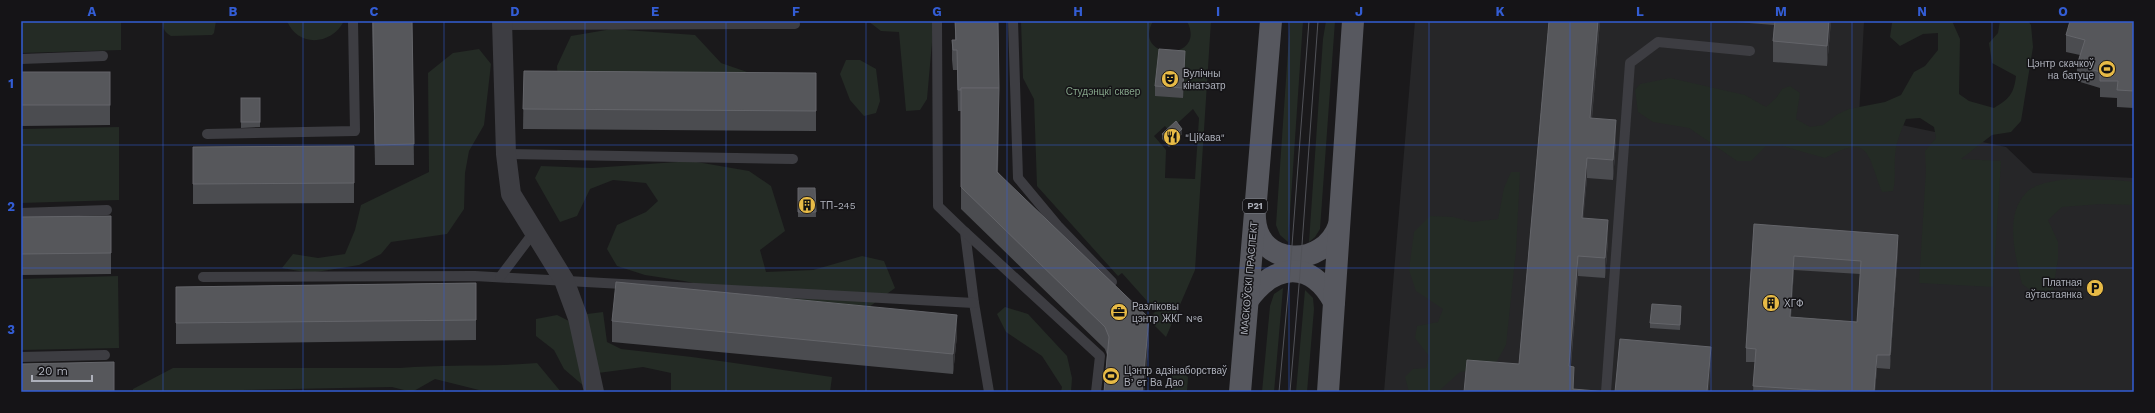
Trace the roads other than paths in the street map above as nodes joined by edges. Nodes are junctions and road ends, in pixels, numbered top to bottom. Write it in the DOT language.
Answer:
graph roads {
  1 [pos="353,21"];
  2 [pos="937,21"];
  3 [pos="1013,21"];
  4 [pos="1270,21"];
  5 [pos="1353,21"];
  6 [pos="502,23"];
  7 [pos="795,24"];
  8 [pos="1750,51"];
  9 [pos="103,56"];
  10 [pos="21,59"];
  11 [pos="208,134"];
  12 [pos="506,154"];
  13 [pos="793,159"];
  14 [pos="107,210"];
  15 [pos="1255,212"];
  16 [pos="21,213"];
  17 [pos="1340,216"];
  18 [pos="534,232"];
  19 [pos="965,232"];
  20 [pos="203,277"];
  21 [pos="500,277"];
  22 [pos="564,280"];
  23 [pos="1112,282"];
  24 [pos="1248,300"];
  25 [pos="1334,302"];
  26 [pos="974,303"];
  27 [pos="105,354"];
  28 [pos="21,357"];
  29 [pos="594,392"];
  30 [pos="989,392"];
  31 [pos="1096,392"];
  32 [pos="1240,392"];
  33 [pos="1328,392"];
  34 [pos="1606,392"];
  1 -- 11 [label="lane"];
  2 -- 19 [label="lane"];
  3 -- 23 [label="lane"];
  4 -- 15 [label="main road, МАСКОЎСКІ ПРАСПЕКТ / Р21"];
  5 -- 17 [label="main road"];
  6 -- 7 [label="lane"];
  6 -- 12 [label="street"];
  8 -- 34 [label="lane"];
  9 -- 10 [label="lane"];
  12 -- 13 [label="lane"];
  12 -- 18 [label="street"];
  14 -- 16 [label="lane"];
  15 -- 17 [label="main road"];
  15 -- 24 [label="main road, МАСКОЎСКІ ПРАСПЕКТ / Р21"];
  17 -- 25 [label="main road"];
  18 -- 21 [label="lane"];
  18 -- 22 [label="street"];
  19 -- 26 [label="lane"];
  19 -- 31 [label="lane"];
  20 -- 21 [label="lane"];
  21 -- 22 [label="lane"];
  22 -- 26 [label="lane"];
  22 -- 29 [label="street"];
  24 -- 25 [label="main road"];
  24 -- 32 [label="main road, МАСКОЎСКІ ПРАСПЕКТ / Р21"];
  25 -- 33 [label="main road"];
  26 -- 30 [label="lane"];
  27 -- 28 [label="lane"];
}
